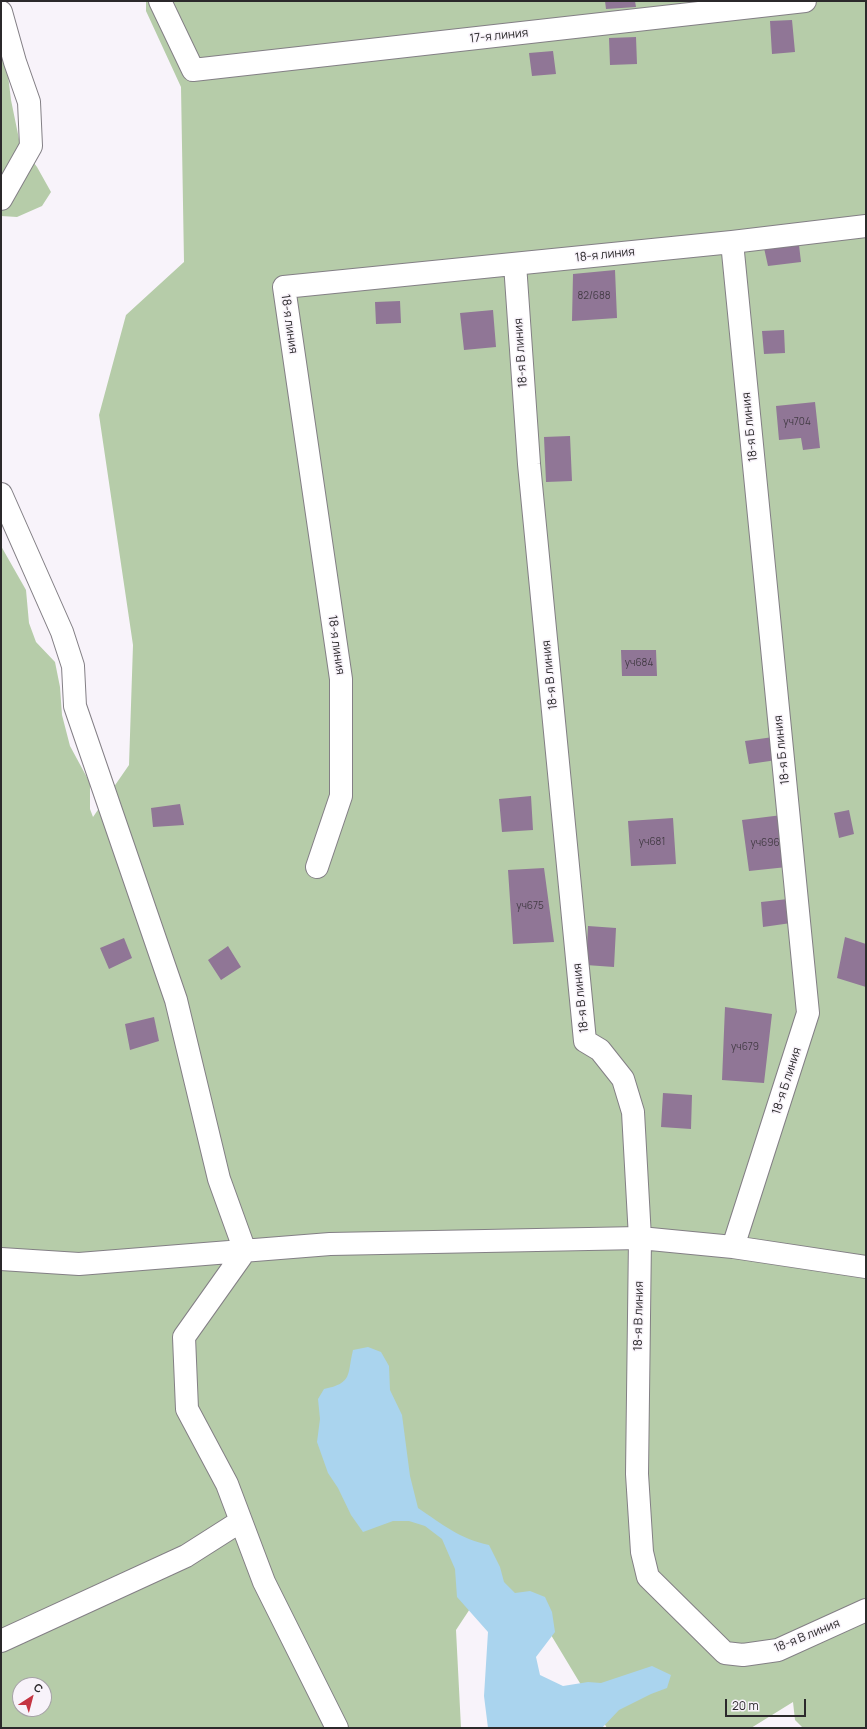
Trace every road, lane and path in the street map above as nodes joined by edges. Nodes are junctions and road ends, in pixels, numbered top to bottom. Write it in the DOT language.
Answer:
graph roads {
  1 [pos="160,1"];
  2 [pos="804,1"];
  3 [pos="1,12"];
  4 [pos="1,199"];
  5 [pos="866,226"];
  6 [pos="732,242"];
  7 [pos="515,264"];
  8 [pos="1,494"];
  9 [pos="317,867"];
  10 [pos="640,1238"];
  11 [pos="733,1247"];
  12 [pos="245,1251"];
  13 [pos="1,1258"];
  14 [pos="866,1267"];
  15 [pos="241,1521"];
  16 [pos="866,1610"];
  17 [pos="1,1641"];
  18 [pos="336,1728"];
  1 -- 2 [label="street, 17-я линия"];
  3 -- 4 [label="street"];
  5 -- 6 [label="street, 18-я линия"];
  6 -- 7 [label="street, 18-я линия"];
  6 -- 11 [label="street, 18-я Б линия"];
  7 -- 9 [label="street, 18-я линия"];
  7 -- 10 [label="street, 18-я В линия"];
  8 -- 12 [label="street"];
  10 -- 11 [label="street"];
  10 -- 12 [label="street"];
  10 -- 16 [label="street, 18-я В линия"];
  11 -- 14 [label="street"];
  12 -- 13 [label="street"];
  12 -- 15 [label="street"];
  15 -- 17 [label="street"];
  15 -- 18 [label="street"];
}
